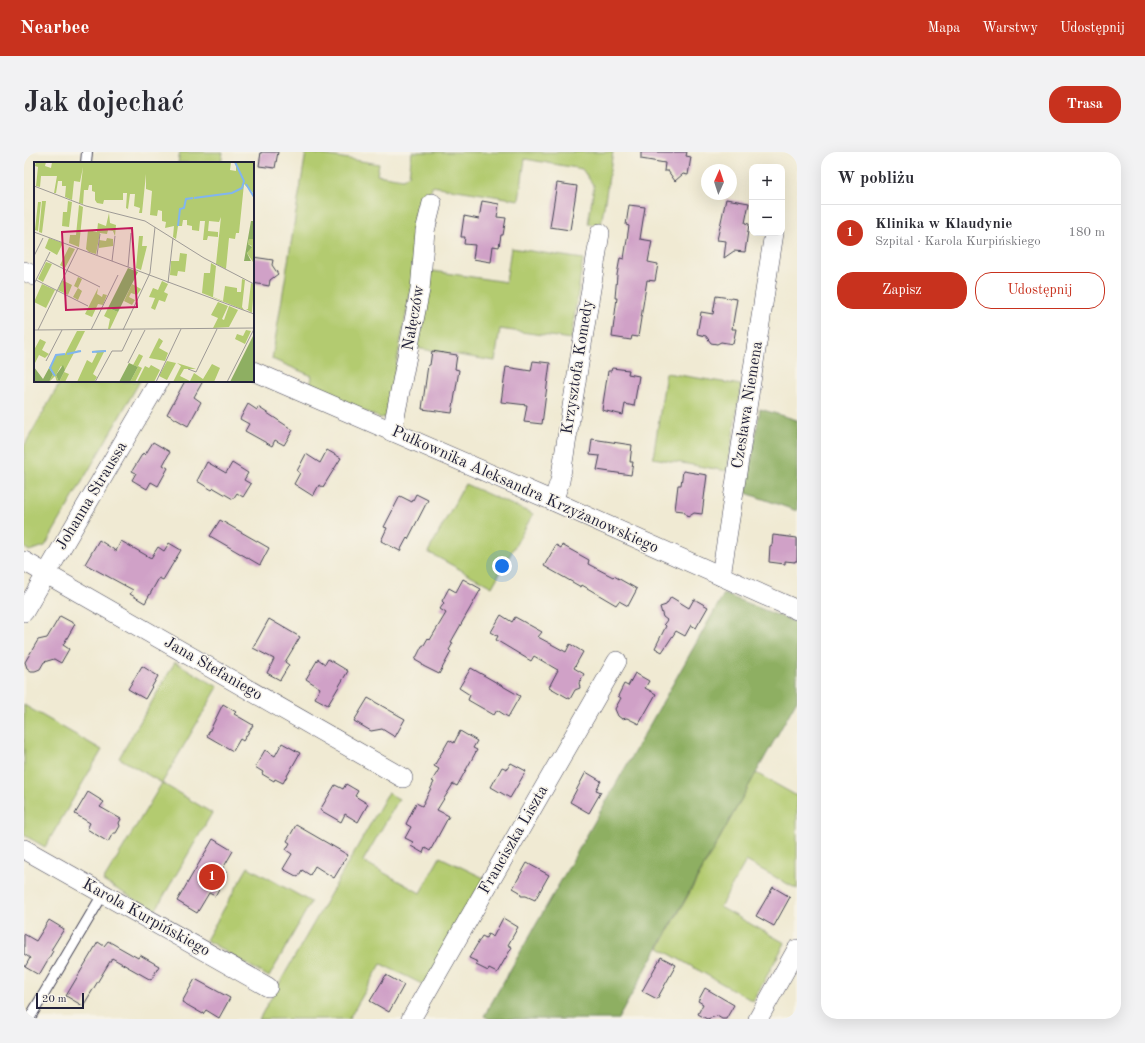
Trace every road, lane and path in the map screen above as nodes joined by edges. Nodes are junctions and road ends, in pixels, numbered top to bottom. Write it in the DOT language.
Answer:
graph roads {
  1 [pos="87,152"];
  2 [pos="86,162"];
  3 [pos="432,203"];
  4 [pos="600,233"];
  5 [pos="774,236"];
  6 [pos="24,271"];
  7 [pos="34,276"];
  8 [pos="254,371"];
  9 [pos="159,382"];
  10 [pos="392,432"];
  11 [pos="554,501"];
  12 [pos="24,561"];
  13 [pos="46,574"];
  14 [pos="721,576"];
  15 [pos="797,610"];
  16 [pos="24,612"];
  17 [pos="617,661"];
  18 [pos="403,778"];
  19 [pos="24,849"];
  20 [pos="103,894"];
  21 [pos="797,949"];
  22 [pos="268,987"];
  23 [pos="29,1019"];
  24 [pos="411,1019"];
  25 [pos="758,1019"];
  1 -- 2 [label="lane"];
  3 -- 10 [label="street, Nałęczów"];
  4 -- 11 [label="street, Krzysztofa Komedy"];
  5 -- 14 [label="street, Czesława Niemena"];
  6 -- 7 [label="street"];
  8 -- 10 [label="street, Pułkownika Aleksandra Krzyżanowskiego"];
  9 -- 13 [label="street, Johanna Straussa"];
  10 -- 11 [label="street, Pułkownika Aleksandra Krzyżanowskiego"];
  11 -- 14 [label="street, Pułkownika Aleksandra Krzyżanowskiego"];
  12 -- 13 [label="street, Jana Stefaniego"];
  13 -- 16 [label="street, Johanna Straussa"];
  13 -- 18 [label="street, Jana Stefaniego"];
  14 -- 15 [label="street, Pułkownika Aleksandra Krzyżanowskiego"];
  17 -- 24 [label="street, Franciszka Liszta"];
  19 -- 20 [label="street, Karola Kurpińskiego"];
  20 -- 22 [label="street, Karola Kurpińskiego"];
  20 -- 23 [label="lane"];
  21 -- 25 [label="street"];
}
